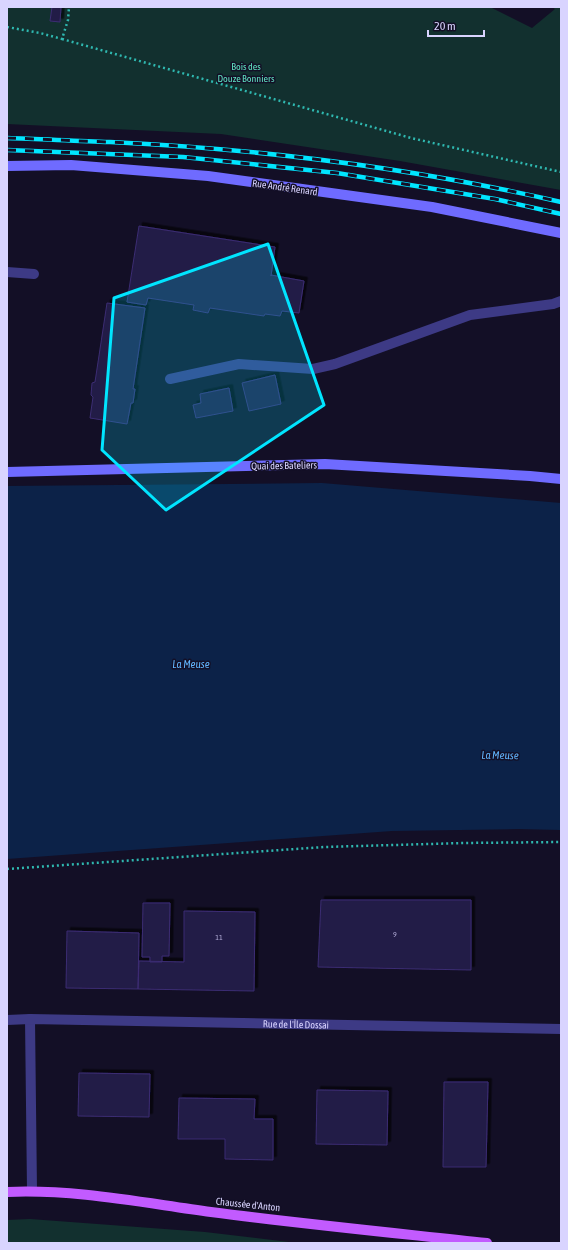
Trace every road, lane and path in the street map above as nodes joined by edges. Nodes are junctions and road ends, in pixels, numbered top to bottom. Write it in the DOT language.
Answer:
graph roads {
  1 [pos="69,7"];
  2 [pos="7,27"];
  3 [pos="62,39"];
  4 [pos="7,166"];
  5 [pos="561,172"];
  6 [pos="561,233"];
  7 [pos="7,272"];
  8 [pos="34,274"];
  9 [pos="561,301"];
  10 [pos="170,379"];
  11 [pos="7,472"];
  12 [pos="561,479"];
  13 [pos="561,842"];
  14 [pos="7,869"];
  15 [pos="30,1019"];
  16 [pos="7,1020"];
  17 [pos="561,1029"];
  18 [pos="32,1191"];
  19 [pos="7,1192"];
  20 [pos="487,1243"];
  1 -- 3 [label="path"];
  2 -- 3 [label="path"];
  3 -- 5 [label="path"];
  4 -- 6 [label="street, Rue André Renard"];
  7 -- 8 [label="street"];
  9 -- 10 [label="street"];
  11 -- 12 [label="street, Quai des Bateliers"];
  13 -- 14 [label="path"];
  15 -- 16 [label="street, Rue de l'Île Dossai"];
  15 -- 17 [label="street, Rue de l'Île Dossai"];
  15 -- 18 [label="street"];
  18 -- 19 [label="main road, Chaussée d'Anton"];
  18 -- 20 [label="main road, Chaussée d'Anton"];
}
